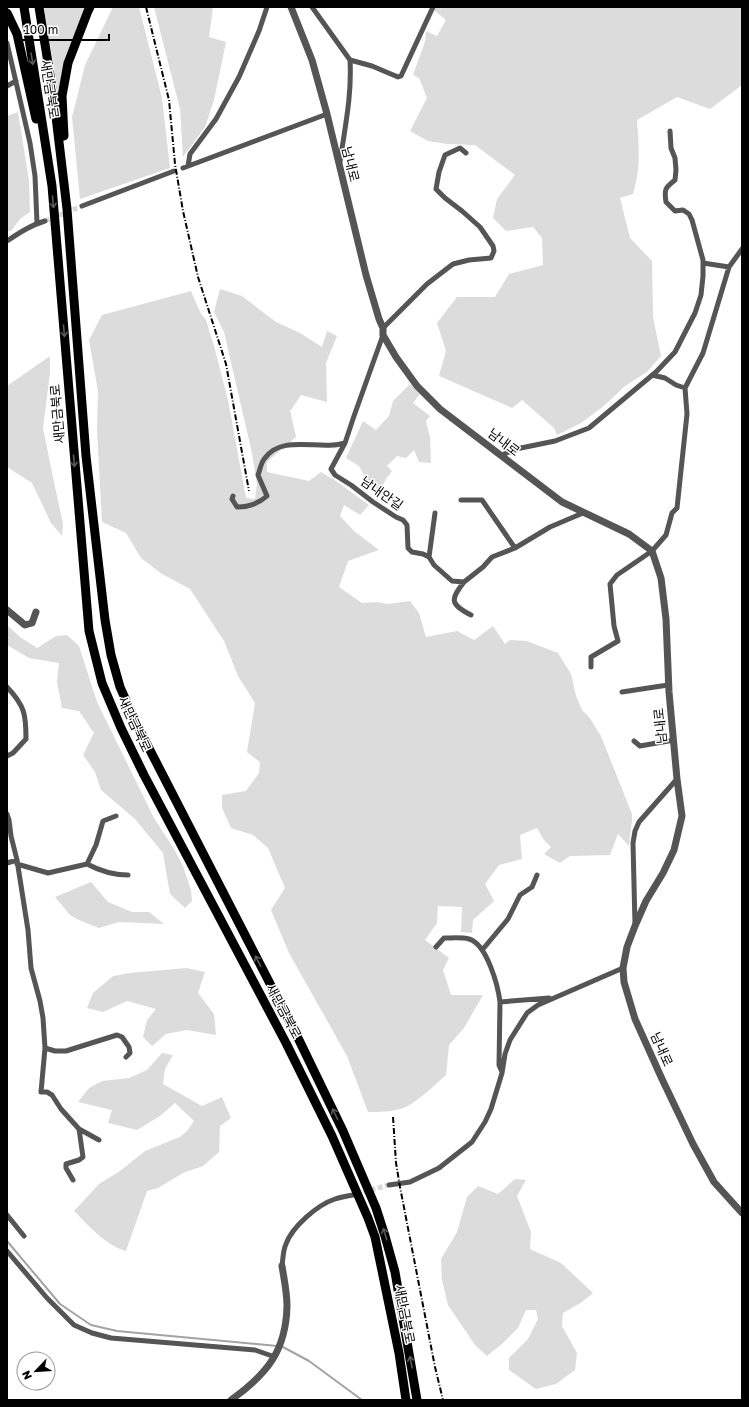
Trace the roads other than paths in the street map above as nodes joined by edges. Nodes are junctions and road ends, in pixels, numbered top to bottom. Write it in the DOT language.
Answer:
graph roads {
  1 [pos="24,7"];
  2 [pos="39,7"];
  3 [pos="90,7"];
  4 [pos="267,7"];
  5 [pos="291,7"];
  6 [pos="312,7"];
  7 [pos="433,7"];
  8 [pos="7,13"];
  9 [pos="7,43"];
  10 [pos="350,60"];
  11 [pos="16,81"];
  12 [pos="7,86"];
  13 [pos="327,114"];
  14 [pos="670,131"];
  15 [pos="466,153"];
  16 [pos="339,165"];
  17 [pos="174,172"];
  18 [pos="52,186"];
  19 [pos="82,206"];
  20 [pos="67,209"];
  21 [pos="45,221"];
  22 [pos="37,224"];
  23 [pos="7,241"];
  24 [pos="742,249"];
  25 [pos="703,263"];
  26 [pos="729,267"];
  27 [pos="383,331"];
  28 [pos="652,375"];
  29 [pos="685,388"];
  30 [pos="345,443"];
  31 [pos="502,455"];
  32 [pos="233,496"];
  33 [pos="460,500"];
  34 [pos="435,513"];
  35 [pos="583,513"];
  36 [pos="514,548"];
  37 [pos="652,551"];
  38 [pos="429,557"];
  39 [pos="464,582"];
  40 [pos="7,610"];
  41 [pos="36,612"];
  42 [pos="471,615"];
  43 [pos="591,667"];
  44 [pos="668,685"];
  45 [pos="7,687"];
  46 [pos="622,692"];
  47 [pos="674,740"];
  48 [pos="634,741"];
  49 [pos="7,756"];
  50 [pos="677,779"];
  51 [pos="7,814"];
  52 [pos="116,816"];
  53 [pos="17,862"];
  54 [pos="7,863"];
  55 [pos="87,864"];
  56 [pos="128,875"];
  57 [pos="537,875"];
  58 [pos="635,926"];
  59 [pos="436,947"];
  60 [pos="483,949"];
  61 [pos="623,968"];
  62 [pos="555,998"];
  63 [pos="500,1002"];
  64 [pos="45,1048"];
  65 [pos="126,1057"];
  66 [pos="502,1073"];
  67 [pos="79,1129"];
  68 [pos="99,1140"];
  69 [pos="73,1180"];
  70 [pos="389,1185"];
  71 [pos="353,1195"];
  72 [pos="742,1213"];
  73 [pos="7,1215"];
  74 [pos="24,1236"];
  75 [pos="7,1251"];
  76 [pos="282,1266"];
  77 [pos="275,1357"];
  78 [pos="232,1400"];
  79 [pos="406,1400"];
  80 [pos="417,1400"];
  1 -- 18 [label="highway, 새만금북로, one-way"];
  2 -- 20 [label="highway, 새만금북로"];
  3 -- 20 [label="highway"];
  4 -- 13 [label="street"];
  5 -- 13 [label="street, 남내로"];
  6 -- 10 [label="street"];
  7 -- 10 [label="street"];
  8 -- 18 [label="highway"];
  9 -- 11 [label="street"];
  10 -- 16 [label="street"];
  11 -- 12 [label="street"];
  11 -- 22 [label="street"];
  13 -- 16 [label="street, 남내로"];
  14 -- 25 [label="street"];
  15 -- 27 [label="street"];
  16 -- 27 [label="street, 남내로"];
  17 -- 19 [label="street"];
  18 -- 79 [label="highway, 새만금북로, one-way"];
  80 -- 20 [label="highway, 새만금북로, one-way"];
  21 -- 22 [label="street"];
  22 -- 23 [label="street"];
  24 -- 26 [label="street"];
  25 -- 26 [label="street"];
  25 -- 28 [label="street"];
  26 -- 29 [label="street"];
  27 -- 30 [label="street, 남내안길"];
  27 -- 31 [label="street, 남내로"];
  28 -- 29 [label="street"];
  28 -- 31 [label="street"];
  29 -- 37 [label="street"];
  30 -- 32 [label="street"];
  30 -- 38 [label="street, 남내안길"];
  31 -- 35 [label="street, 남내로"];
  33 -- 36 [label="street"];
  34 -- 38 [label="street"];
  35 -- 36 [label="street"];
  35 -- 37 [label="street, 남내로"];
  36 -- 39 [label="street"];
  37 -- 43 [label="street"];
  37 -- 44 [label="street, 남내로"];
  38 -- 39 [label="street"];
  39 -- 42 [label="street"];
  40 -- 41 [label="street"];
  44 -- 46 [label="street"];
  44 -- 47 [label="street, 남내로"];
  45 -- 49 [label="street"];
  47 -- 48 [label="street"];
  47 -- 50 [label="street, 남내로"];
  50 -- 58 [label="street, 남내로"];
  50 -- 58 [label="street"];
  51 -- 53 [label="street"];
  52 -- 55 [label="street"];
  53 -- 54 [label="street"];
  53 -- 55 [label="street"];
  53 -- 64 [label="street"];
  55 -- 56 [label="street"];
  57 -- 60 [label="street"];
  58 -- 61 [label="street, 남내로"];
  59 -- 60 [label="street"];
  60 -- 63 [label="street"];
  61 -- 62 [label="street"];
  61 -- 72 [label="street, 남내로"];
  62 -- 63 [label="street"];
  62 -- 66 [label="street"];
  63 -- 66 [label="street"];
  64 -- 65 [label="street"];
  64 -- 67 [label="street"];
  66 -- 70 [label="street"];
  67 -- 68 [label="street"];
  67 -- 69 [label="street"];
  71 -- 76 [label="street"];
  73 -- 74 [label="street"];
  75 -- 77 [label="street"];
  76 -- 77 [label="street"];
  77 -- 78 [label="street"];
}
